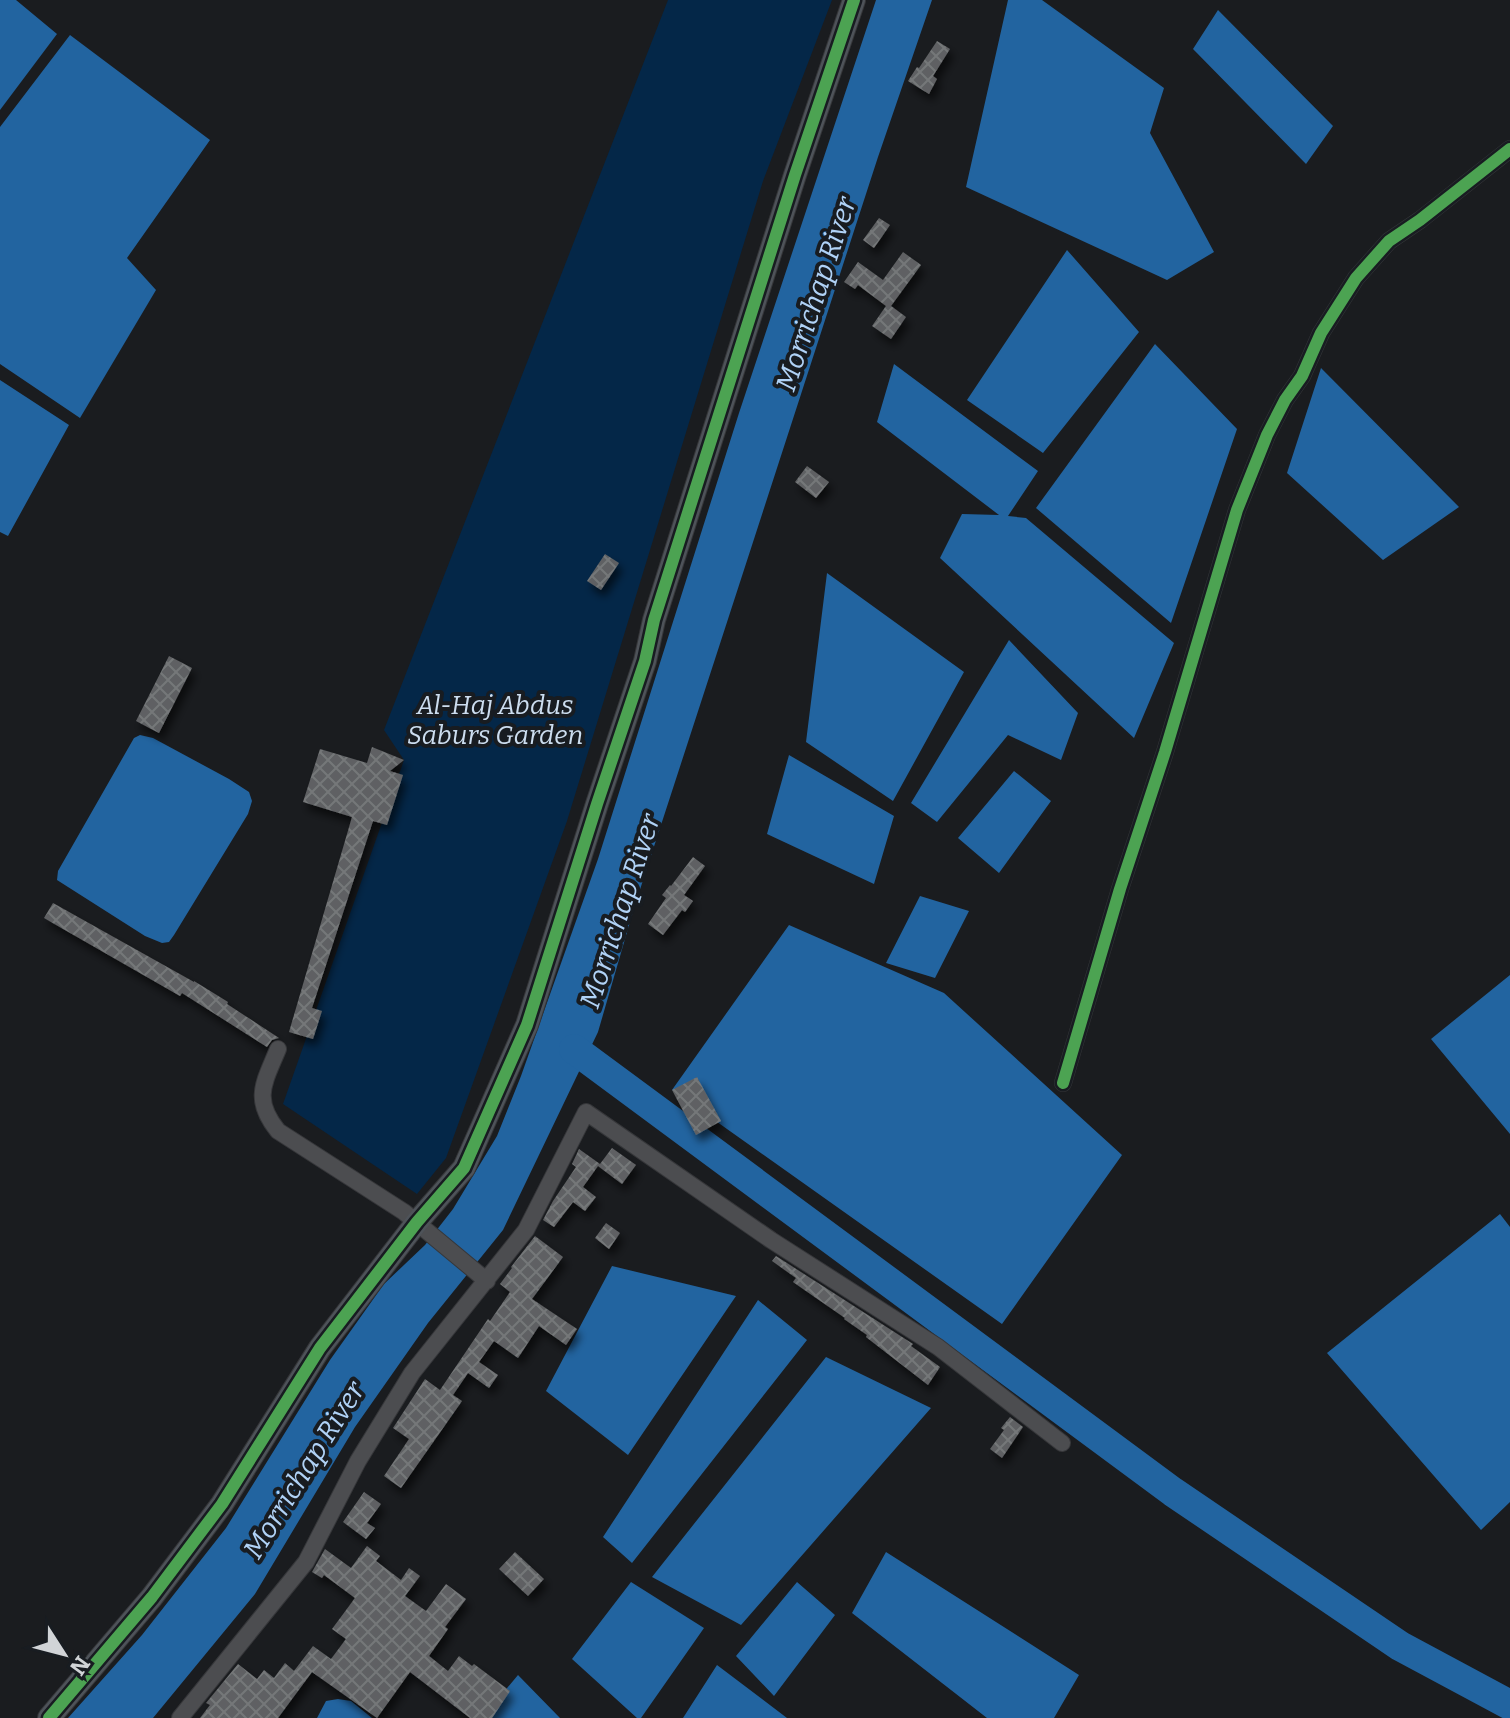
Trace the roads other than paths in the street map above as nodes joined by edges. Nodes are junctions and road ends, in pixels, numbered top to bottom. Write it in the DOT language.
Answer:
graph roads {
  1 [pos="854,0"];
  2 [pos="1510,149"];
  3 [pos="278,1049"];
  4 [pos="1063,1083"];
  5 [pos="420,1225"];
  6 [pos="484,1279"];
  7 [pos="1062,1443"];
  8 [pos="49,1718"];
  9 [pos="180,1718"];
  1 -- 5 [label="street"];
  2 -- 4 [label="street"];
  3 -- 5 [label="street"];
  5 -- 6 [label="street"];
  5 -- 8 [label="street"];
  6 -- 7 [label="street"];
  6 -- 9 [label="street"];
}
